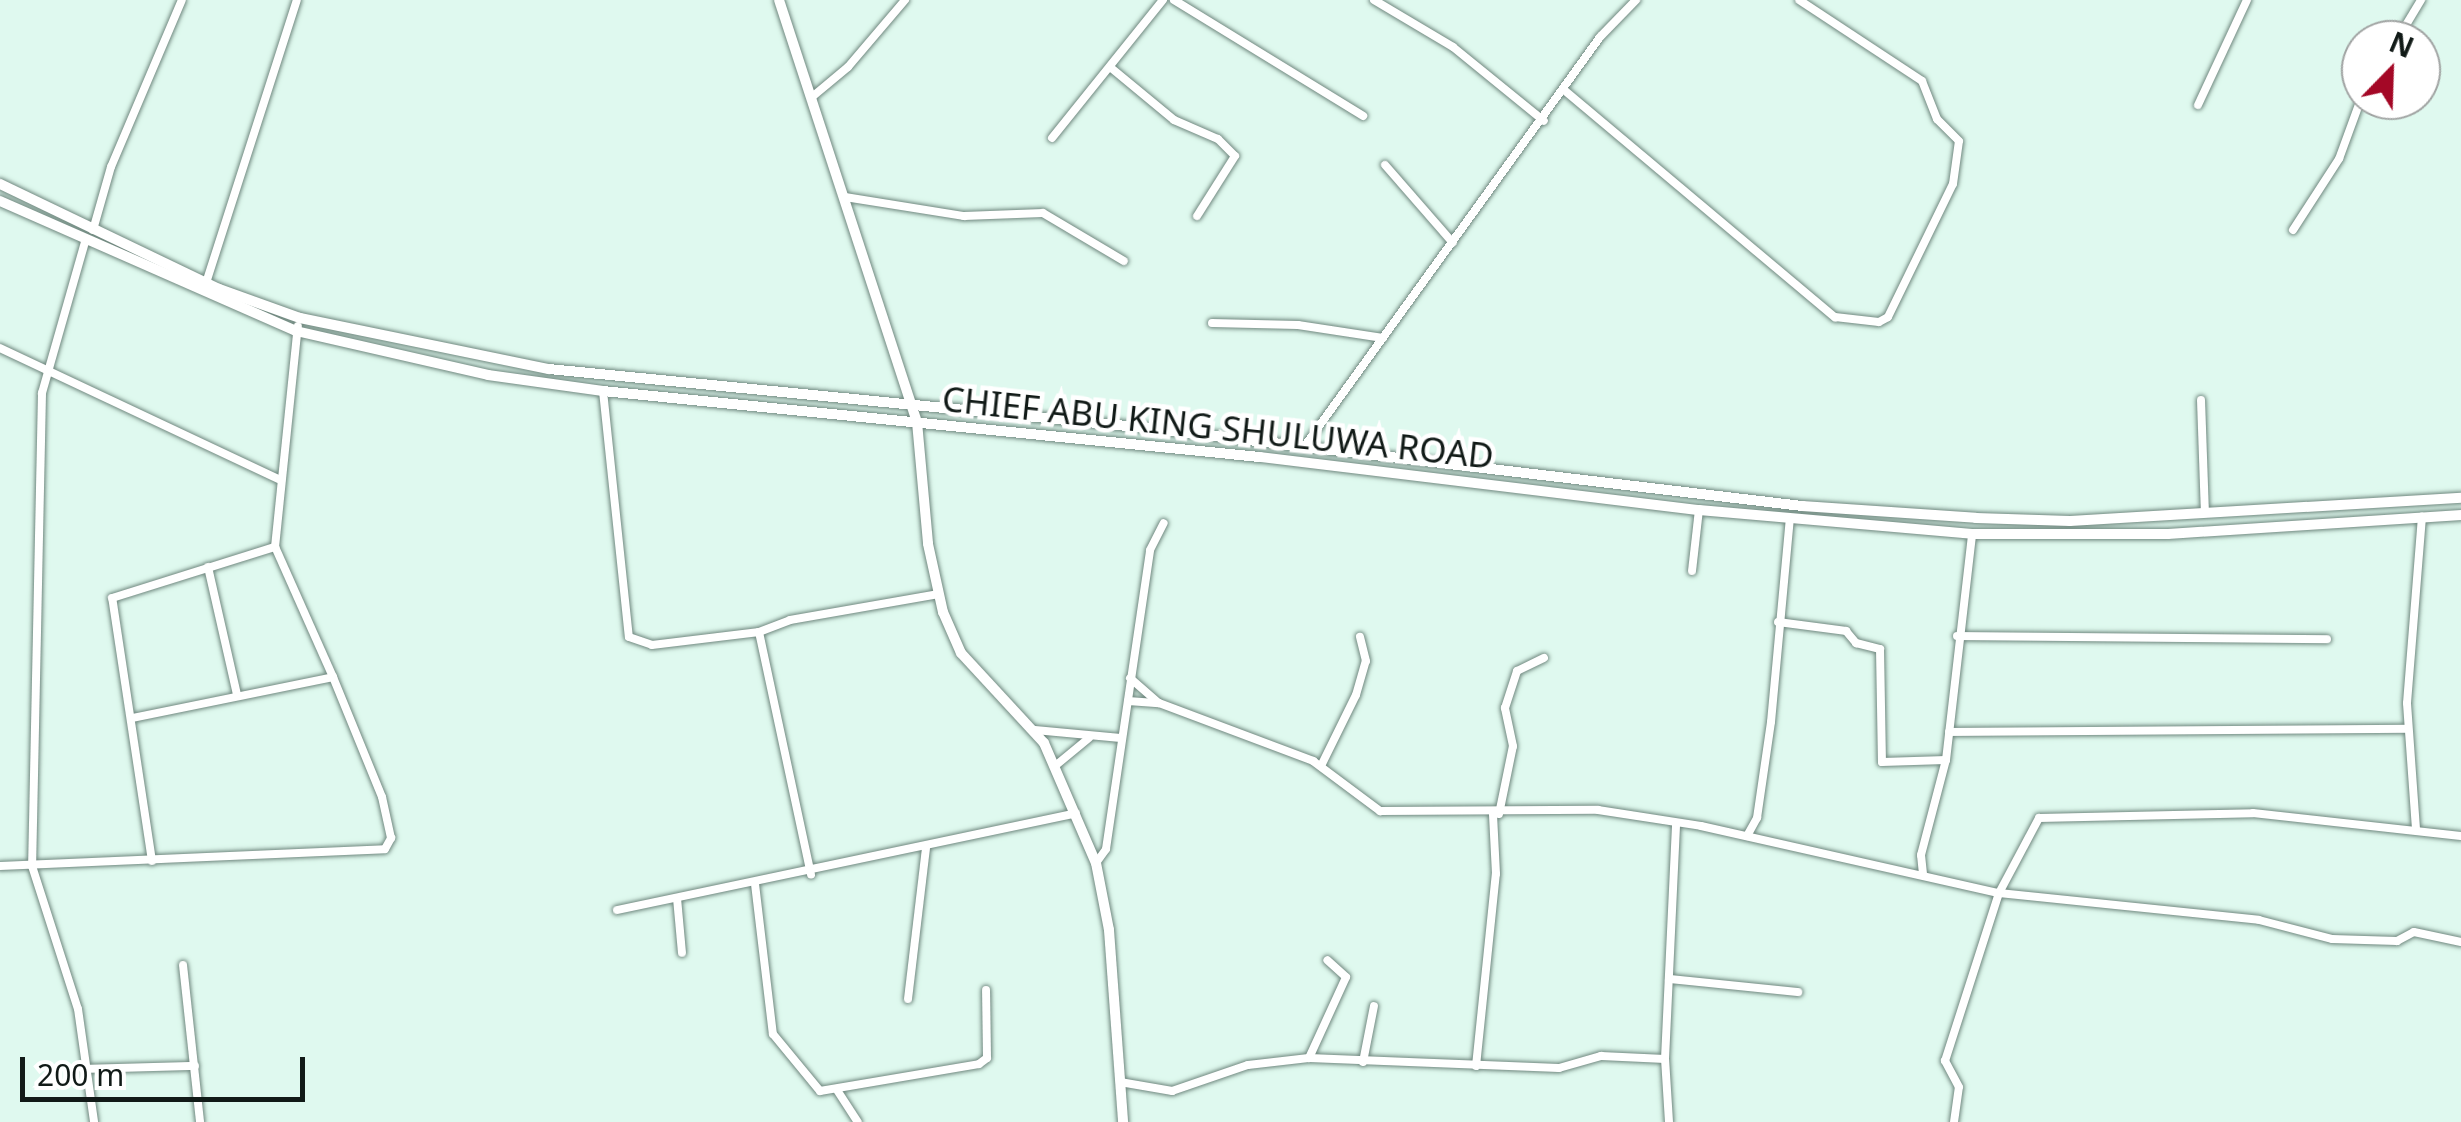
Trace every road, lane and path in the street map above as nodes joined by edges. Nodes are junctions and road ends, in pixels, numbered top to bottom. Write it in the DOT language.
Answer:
graph roads {
  1 [pos="182,0"];
  2 [pos="297,0"];
  3 [pos="780,0"];
  4 [pos="905,0"];
  5 [pos="1163,0"];
  6 [pos="1174,0"];
  7 [pos="1374,0"];
  8 [pos="1636,0"];
  9 [pos="1798,0"];
  10 [pos="2248,0"];
  11 [pos="1110,67"];
  12 [pos="1564,90"];
  13 [pos="812,97"];
  14 [pos="2198,105"];
  15 [pos="1364,116"];
  16 [pos="2353,120"];
  17 [pos="1544,121"];
  18 [pos="1052,138"];
  19 [pos="1385,165"];
  20 [pos="0,184"];
  21 [pos="845,197"];
  22 [pos="0,202"];
  23 [pos="1197,216"];
  24 [pos="94,230"];
  25 [pos="2292,230"];
  26 [pos="85,242"];
  27 [pos="1453,243"];
  28 [pos="1124,260"];
  29 [pos="206,283"];
  30 [pos="300,318"];
  31 [pos="1212,323"];
  32 [pos="296,331"];
  33 [pos="1384,338"];
  34 [pos="0,348"];
  35 [pos="46,369"];
  36 [pos="603,390"];
  37 [pos="2201,400"];
  38 [pos="910,405"];
  39 [pos="916,422"];
  40 [pos="1304,447"];
  41 [pos="1513,472"];
  42 [pos="279,479"];
  43 [pos="1510,488"];
  44 [pos="2461,498"];
  45 [pos="1699,510"];
  46 [pos="2206,513"];
  47 [pos="2168,515"];
  48 [pos="2461,515"];
  49 [pos="1790,518"];
  50 [pos="2422,518"];
  51 [pos="1164,522"];
  52 [pos="1972,534"];
  53 [pos="2168,534"];
  54 [pos="275,547"];
  55 [pos="208,567"];
  56 [pos="1692,571"];
  57 [pos="939,594"];
  58 [pos="1778,622"];
  59 [pos="759,632"];
  60 [pos="1360,636"];
  61 [pos="1957,636"];
  62 [pos="2326,639"];
  63 [pos="1544,658"];
  64 [pos="334,677"];
  65 [pos="1130,678"];
  66 [pos="237,695"];
  67 [pos="1128,701"];
  68 [pos="1160,702"];
  69 [pos="132,718"];
  70 [pos="2408,728"];
  71 [pos="1034,730"];
  72 [pos="1949,732"];
  73 [pos="1089,738"];
  74 [pos="1121,738"];
  75 [pos="1321,755"];
  76 [pos="1310,760"];
  77 [pos="1946,760"];
  78 [pos="1055,766"];
  79 [pos="1320,766"];
  80 [pos="1076,813"];
  81 [pos="1496,814"];
  82 [pos="1676,824"];
  83 [pos="2416,828"];
  84 [pos="1747,836"];
  85 [pos="2461,836"];
  86 [pos="926,848"];
  87 [pos="1921,855"];
  88 [pos="152,861"];
  89 [pos="1096,863"];
  90 [pos="0,866"];
  91 [pos="32,866"];
  92 [pos="1908,869"];
  93 [pos="811,874"];
  94 [pos="1924,874"];
  95 [pos="755,884"];
  96 [pos="1999,893"];
  97 [pos="677,898"];
  98 [pos="617,910"];
  99 [pos="2461,942"];
  100 [pos="682,952"];
  101 [pos="1327,960"];
  102 [pos="183,965"];
  103 [pos="1669,979"];
  104 [pos="986,990"];
  105 [pos="1798,992"];
  106 [pos="908,998"];
  107 [pos="1374,1006"];
  108 [pos="1309,1058"];
  109 [pos="1665,1060"];
  110 [pos="1363,1062"];
  111 [pos="195,1066"];
  112 [pos="1476,1066"];
  113 [pos="85,1069"];
  114 [pos="1120,1082"];
  115 [pos="837,1090"];
  116 [pos="94,1122"];
  117 [pos="200,1122"];
  118 [pos="858,1122"];
  119 [pos="1123,1122"];
  120 [pos="1669,1122"];
  121 [pos="1954,1122"];
  1 -- 24 [label="street"];
  2 -- 29 [label="street"];
  3 -- 13 [label="street"];
  4 -- 13 [label="street"];
  5 -- 11 [label="street"];
  6 -- 15 [label="street"];
  7 -- 17 [label="street"];
  8 -- 12 [label="street"];
  9 -- 12 [label="street"];
  10 -- 14 [label="street"];
  11 -- 18 [label="street"];
  11 -- 23 [label="street"];
  12 -- 17 [label="street"];
  13 -- 21 [label="street"];
  16 -- 25 [label="street"];
  17 -- 27 [label="street"];
  19 -- 27 [label="street"];
  20 -- 24 [label="street"];
  21 -- 28 [label="street"];
  21 -- 38 [label="street"];
  22 -- 26 [label="street, CHIEF ABU KING SHULUWA ROAD"];
  24 -- 29 [label="street"];
  26 -- 32 [label="street, CHIEF ABU KING SHULUWA ROAD"];
  26 -- 35 [label="street"];
  27 -- 33 [label="street"];
  29 -- 30 [label="street"];
  30 -- 32 [label="street"];
  30 -- 38 [label="street"];
  31 -- 33 [label="street"];
  32 -- 36 [label="street, CHIEF ABU KING SHULUWA ROAD"];
  32 -- 42 [label="street"];
  33 -- 40 [label="street"];
  34 -- 35 [label="street"];
  35 -- 42 [label="street"];
  35 -- 91 [label="street"];
  36 -- 39 [label="street, CHIEF ABU KING SHULUWA ROAD"];
  36 -- 59 [label="street"];
  37 -- 46 [label="street"];
  38 -- 39 [label="street"];
  38 -- 40 [label="street"];
  39 -- 43 [label="street, CHIEF ABU KING SHULUWA ROAD"];
  39 -- 57 [label="street"];
  40 -- 41 [label="street"];
  41 -- 43 [label="street"];
  41 -- 47 [label="street"];
  42 -- 54 [label="street"];
  43 -- 45 [label="street, CHIEF ABU KING SHULUWA ROAD"];
  44 -- 46 [label="street"];
  45 -- 49 [label="street, CHIEF ABU KING SHULUWA ROAD"];
  45 -- 56 [label="street"];
  46 -- 47 [label="street"];
  47 -- 53 [label="street"];
  48 -- 50 [label="street, CHIEF ABU KING SHULUWA ROAD"];
  49 -- 52 [label="street, CHIEF ABU KING SHULUWA ROAD"];
  49 -- 58 [label="street"];
  50 -- 53 [label="street, CHIEF ABU KING SHULUWA ROAD"];
  50 -- 70 [label="street"];
  51 -- 65 [label="street"];
  52 -- 53 [label="street, CHIEF ABU KING SHULUWA ROAD"];
  52 -- 61 [label="street"];
  54 -- 55 [label="street"];
  54 -- 64 [label="street"];
  55 -- 66 [label="street"];
  55 -- 69 [label="street"];
  57 -- 59 [label="street"];
  57 -- 71 [label="street"];
  58 -- 77 [label="street"];
  58 -- 84 [label="street"];
  59 -- 93 [label="street"];
  60 -- 75 [label="street"];
  61 -- 62 [label="street"];
  61 -- 72 [label="street"];
  63 -- 81 [label="street"];
  64 -- 66 [label="street"];
  64 -- 88 [label="street"];
  65 -- 67 [label="street"];
  65 -- 68 [label="street"];
  66 -- 69 [label="street"];
  67 -- 68 [label="street"];
  67 -- 74 [label="street"];
  68 -- 76 [label="street"];
  69 -- 88 [label="street"];
  70 -- 72 [label="street"];
  70 -- 83 [label="street"];
  71 -- 73 [label="street"];
  71 -- 78 [label="street"];
  72 -- 77 [label="street"];
  73 -- 74 [label="street"];
  73 -- 78 [label="street"];
  74 -- 89 [label="street"];
  75 -- 76 [label="street"];
  75 -- 79 [label="street"];
  76 -- 79 [label="street"];
  77 -- 87 [label="street"];
  78 -- 80 [label="street"];
  79 -- 81 [label="street"];
  80 -- 86 [label="street"];
  80 -- 89 [label="street"];
  81 -- 82 [label="street"];
  81 -- 112 [label="street"];
  82 -- 84 [label="street"];
  82 -- 103 [label="street"];
  83 -- 85 [label="street"];
  83 -- 96 [label="street"];
  84 -- 92 [label="street"];
  86 -- 93 [label="street"];
  86 -- 106 [label="street"];
  87 -- 92 [label="street"];
  87 -- 94 [label="street"];
  88 -- 91 [label="street"];
  89 -- 114 [label="street"];
  90 -- 91 [label="street"];
  91 -- 113 [label="street"];
  92 -- 94 [label="street"];
  93 -- 95 [label="street"];
  94 -- 96 [label="street"];
  95 -- 97 [label="street"];
  95 -- 115 [label="street"];
  96 -- 99 [label="street"];
  96 -- 121 [label="street"];
  97 -- 98 [label="street"];
  97 -- 100 [label="street"];
  101 -- 108 [label="street"];
  102 -- 111 [label="street"];
  103 -- 105 [label="street"];
  103 -- 109 [label="street"];
  104 -- 115 [label="street"];
  107 -- 110 [label="street"];
  108 -- 110 [label="street"];
  108 -- 114 [label="street"];
  109 -- 112 [label="street"];
  109 -- 120 [label="street"];
  110 -- 112 [label="street"];
  111 -- 113 [label="street"];
  111 -- 117 [label="street"];
  113 -- 116 [label="street"];
  114 -- 119 [label="street"];
  115 -- 118 [label="street"];
}
